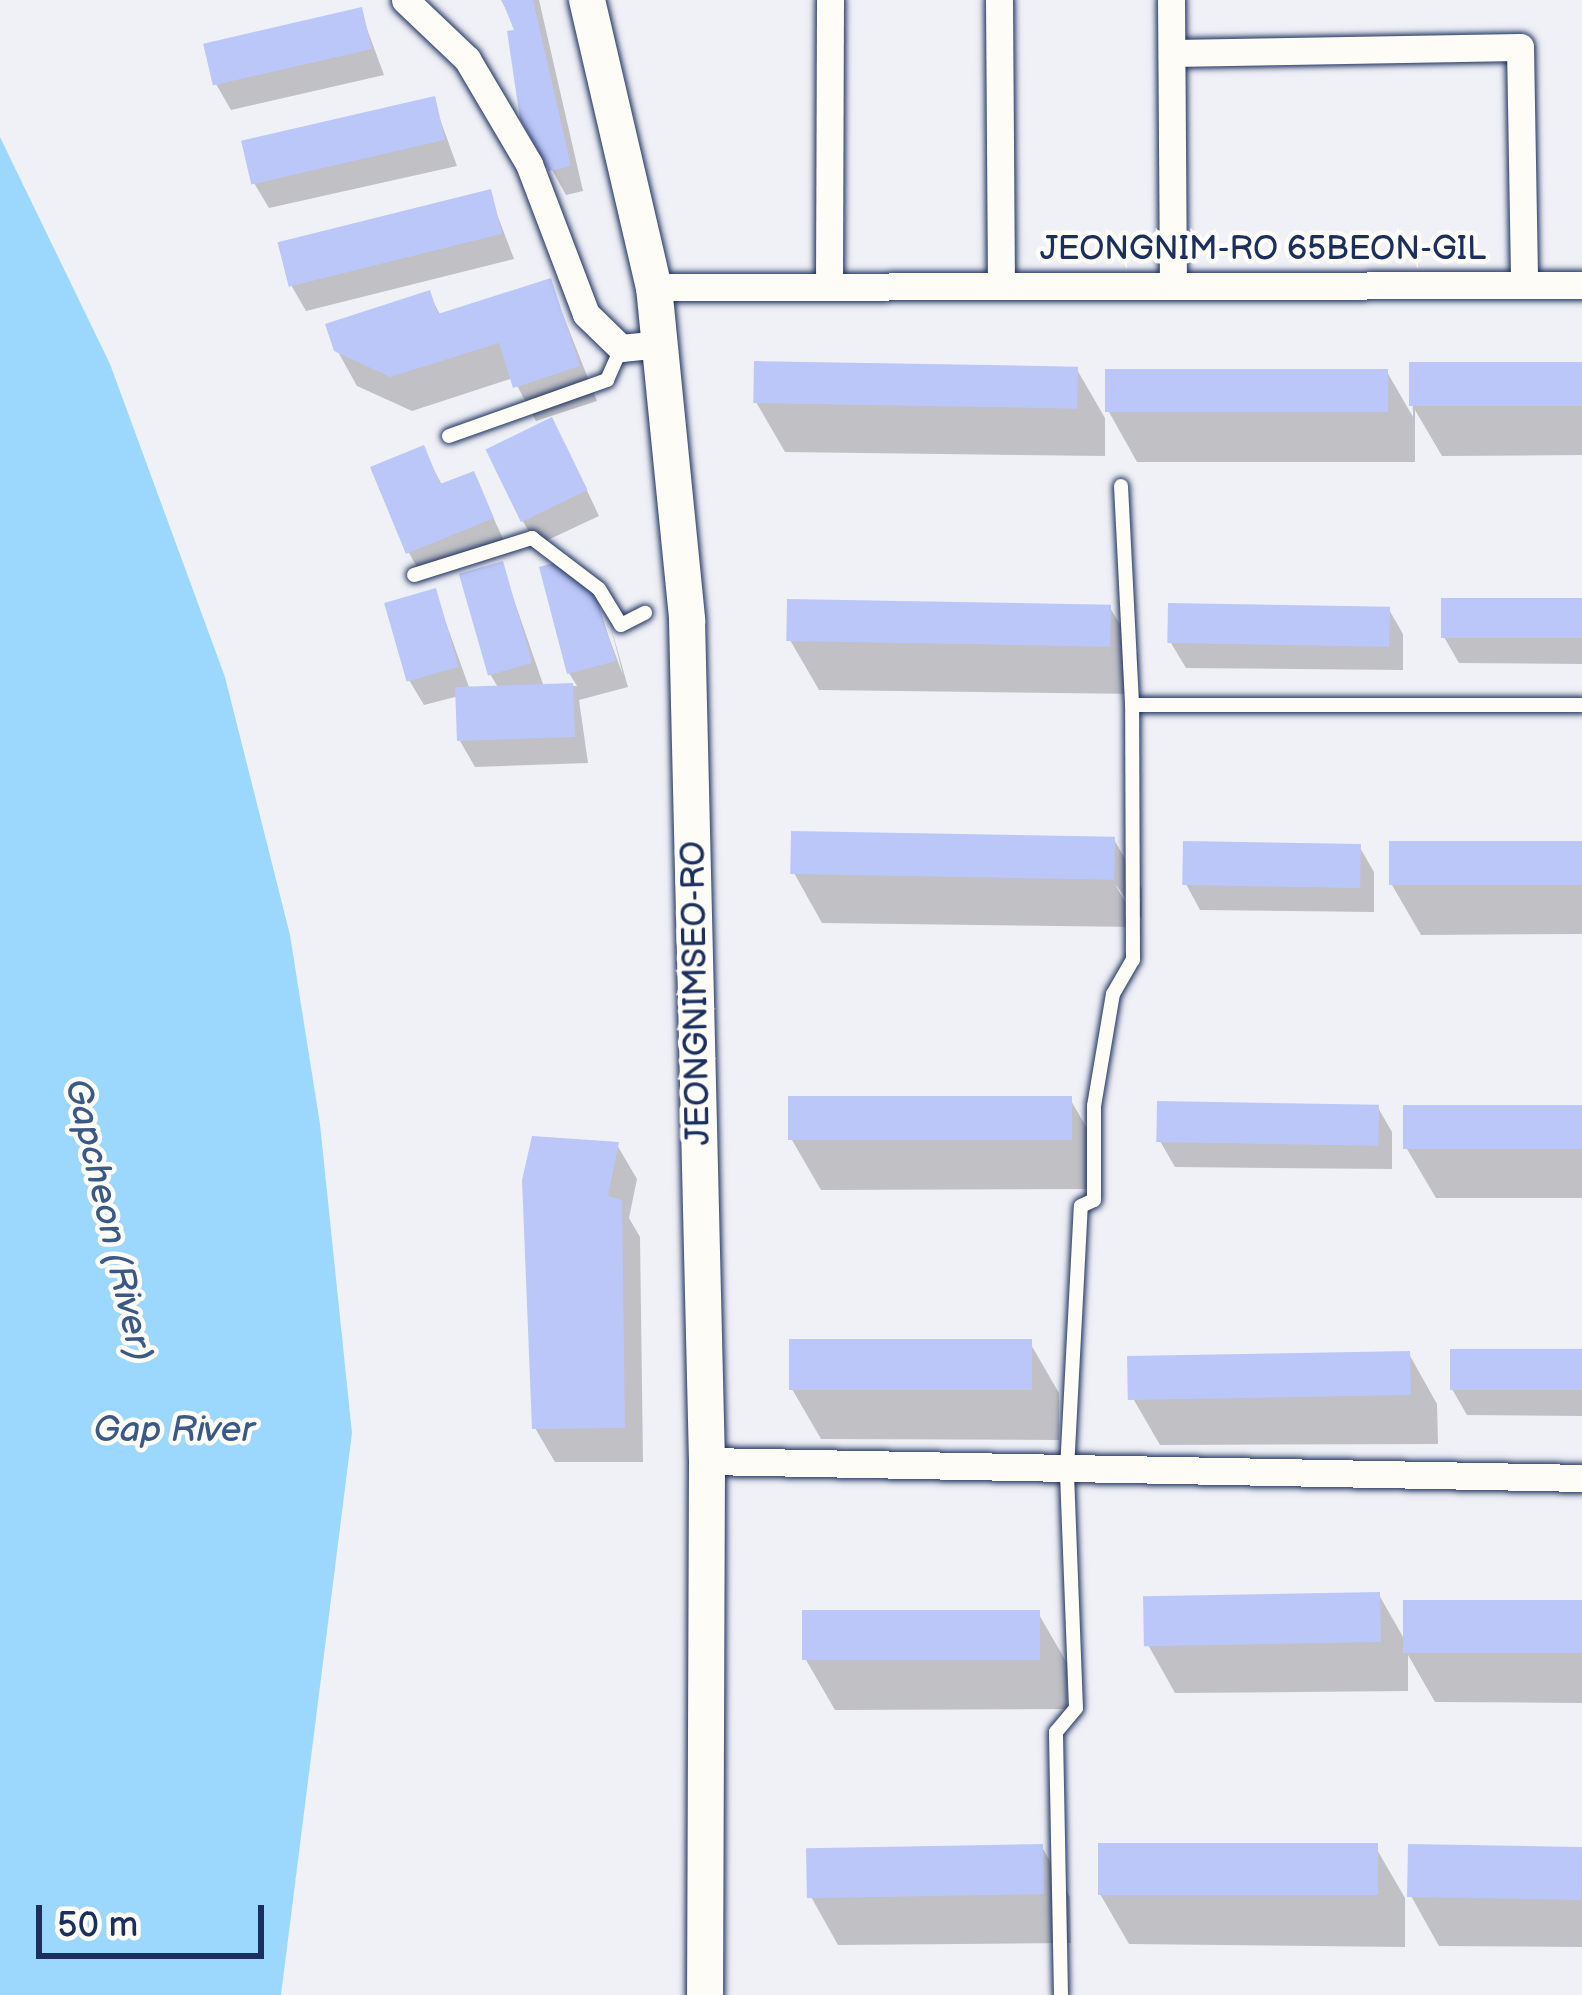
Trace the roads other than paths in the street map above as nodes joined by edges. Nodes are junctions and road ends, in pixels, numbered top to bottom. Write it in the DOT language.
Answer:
graph roads {
  1 [pos="405,0"];
  2 [pos="587,0"];
  3 [pos="830,0"];
  4 [pos="999,0"];
  5 [pos="1172,0"];
  6 [pos="1172,52"];
  7 [pos="1524,285"];
  8 [pos="1582,285"];
  9 [pos="1001,286"];
  10 [pos="1173,286"];
  11 [pos="653,287"];
  12 [pos="829,287"];
  13 [pos="661,344"];
  14 [pos="621,349"];
  15 [pos="449,436"];
  16 [pos="1121,486"];
  17 [pos="414,575"];
  18 [pos="645,613"];
  19 [pos="1582,705"];
  20 [pos="1132,706"];
  21 [pos="707,1461"];
  22 [pos="1067,1470"];
  23 [pos="1582,1478"];
  24 [pos="705,1995"];
  25 [pos="1061,1995"];
  1 -- 14 [label="street"];
  2 -- 11 [label="main road, JEONGNIMSEO-RO"];
  3 -- 12 [label="street"];
  4 -- 9 [label="street, JEONGNIM-RO 65BEON-GIL"];
  5 -- 6 [label="street"];
  6 -- 7 [label="street, JEONGNIM-RO 65BEON-GIL"];
  6 -- 10 [label="street"];
  7 -- 8 [label="street, JEONGNIM-RO 65BEON-GIL"];
  7 -- 10 [label="street, JEONGNIM-RO 65BEON-GIL"];
  9 -- 10 [label="street, JEONGNIM-RO 65BEON-GIL"];
  9 -- 12 [label="street, JEONGNIM-RO 65BEON-GIL"];
  11 -- 12 [label="street, JEONGNIM-RO 65BEON-GIL"];
  11 -- 13 [label="main road, JEONGNIMSEO-RO"];
  13 -- 14 [label="street"];
  13 -- 21 [label="main road, JEONGNIMSEO-RO"];
  14 -- 15 [label="lane"];
  16 -- 20 [label="lane"];
  17 -- 18 [label="lane"];
  19 -- 20 [label="lane"];
  20 -- 22 [label="lane"];
  21 -- 22 [label="street"];
  21 -- 24 [label="main road, JEONGNIMSEO-RO"];
  22 -- 23 [label="street"];
  22 -- 25 [label="lane"];
}
